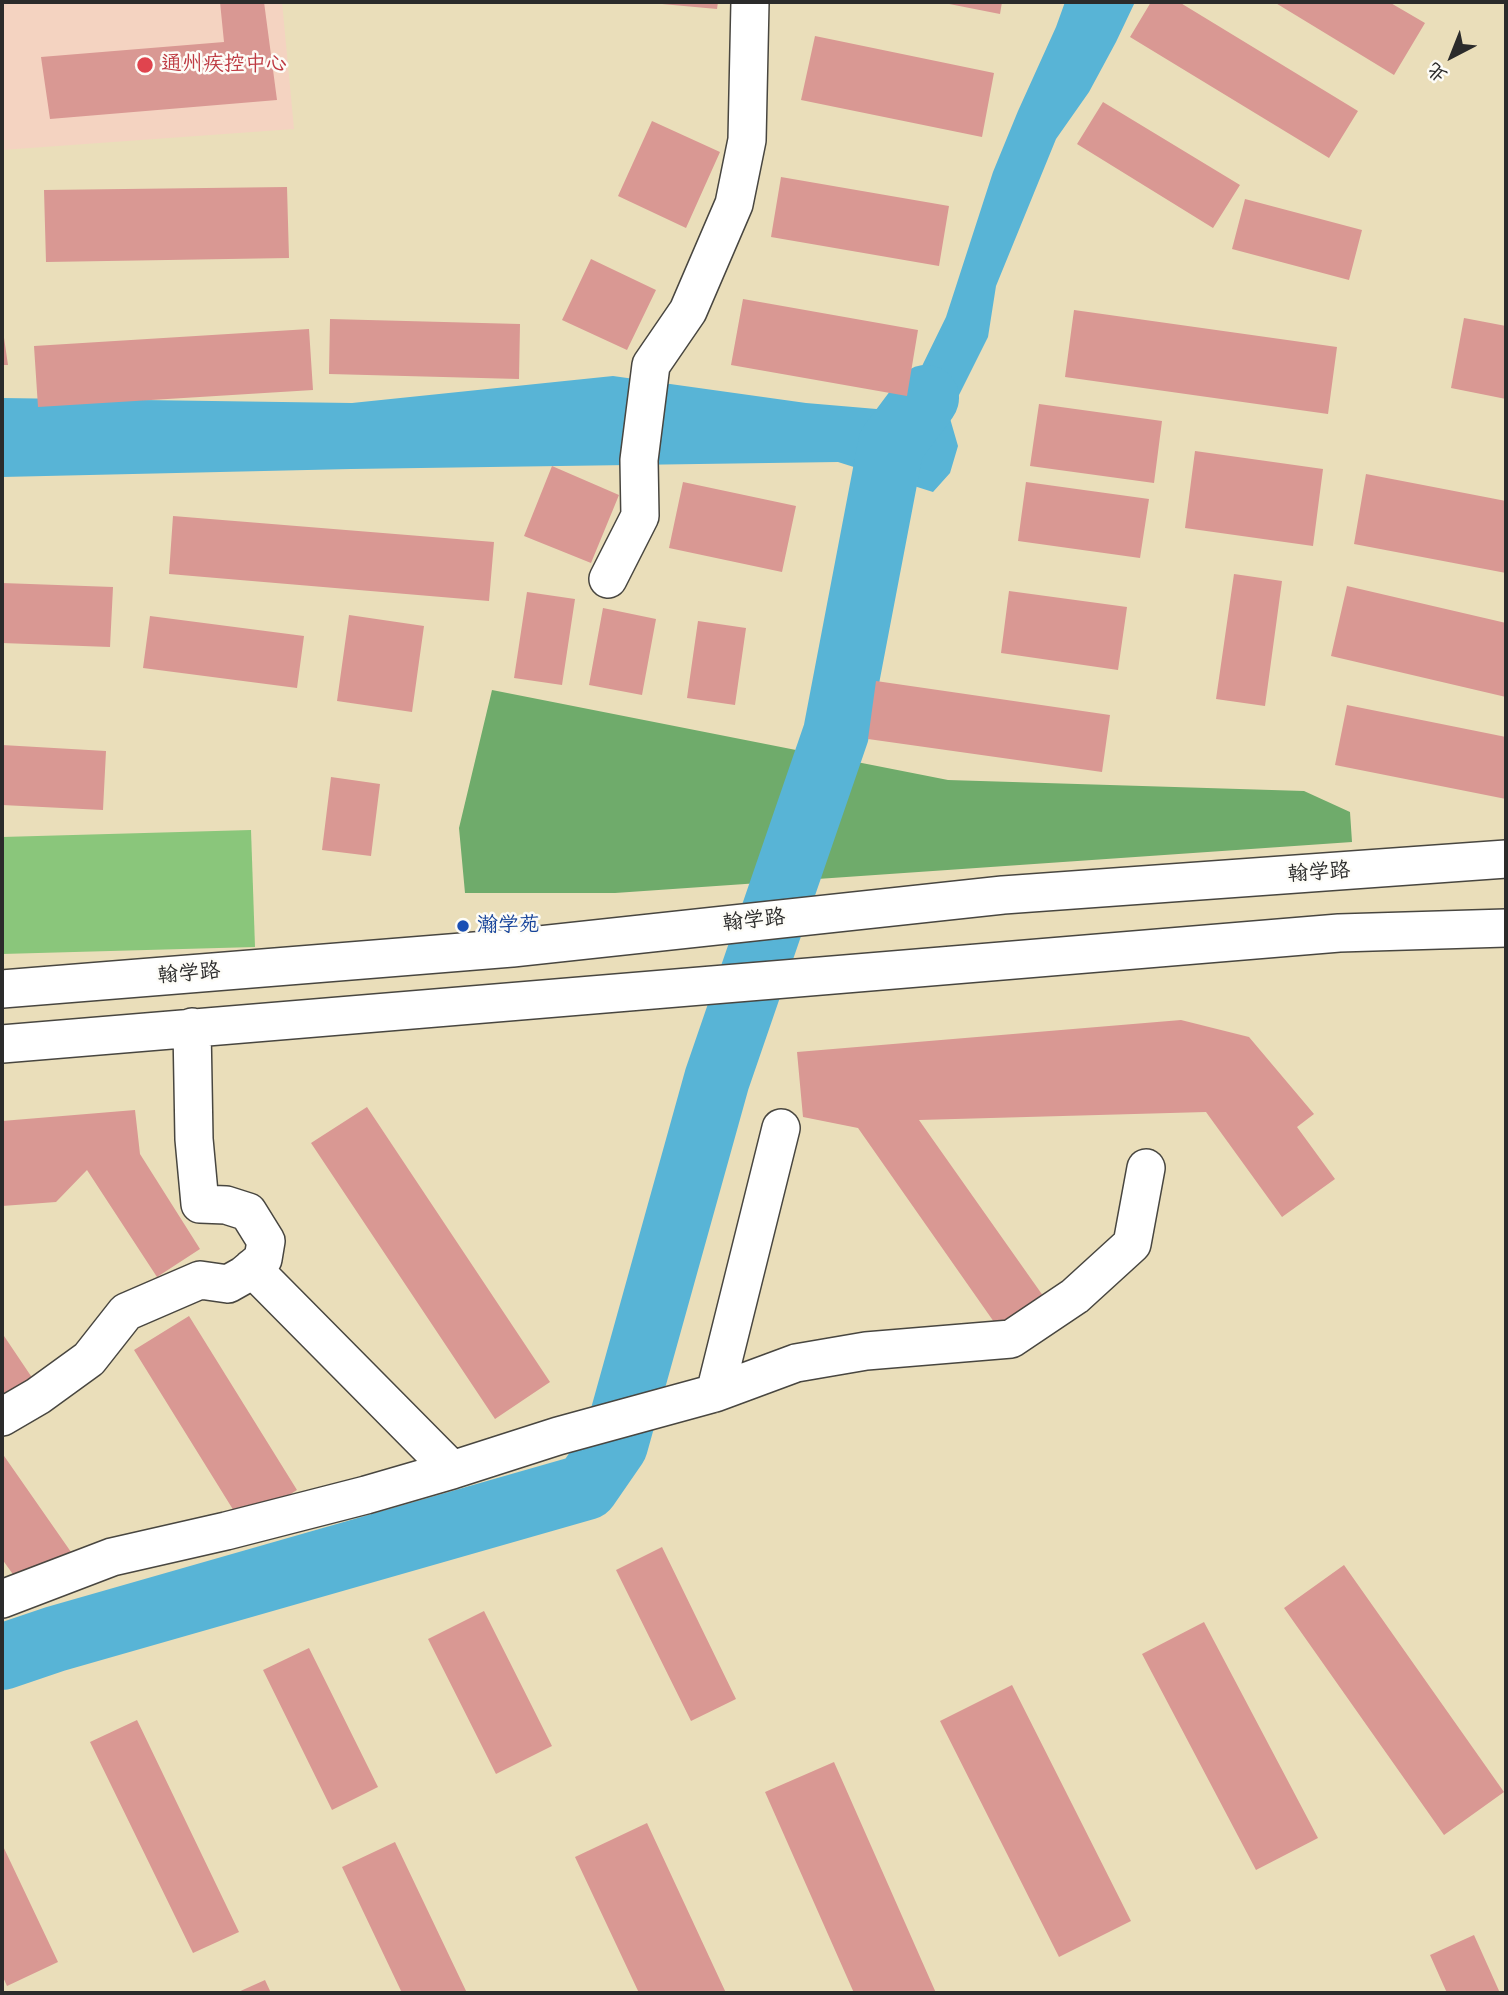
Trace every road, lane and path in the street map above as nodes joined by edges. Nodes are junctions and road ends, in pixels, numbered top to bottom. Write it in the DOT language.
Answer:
graph roads {
  1 [pos="750,2"];
  2 [pos="608,579"];
  3 [pos="1506,859"];
  4 [pos="1506,928"];
  5 [pos="2,989"];
  6 [pos="192,1027"];
  7 [pos="2,1044"];
  8 [pos="781,1128"];
  9 [pos="1146,1168"];
  10 [pos="251,1268"];
  11 [pos="715,1392"];
  12 [pos="2,1417"];
  13 [pos="452,1470"];
  14 [pos="2,1599"];
  1 -- 2 [label="street"];
  3 -- 5 [label="street, 翰学路"];
  4 -- 6 [label="street"];
  6 -- 7 [label="street"];
  6 -- 10 [label="street"];
  8 -- 11 [label="street"];
  9 -- 11 [label="street"];
  10 -- 12 [label="street"];
  10 -- 13 [label="street"];
  11 -- 13 [label="street"];
  13 -- 14 [label="street"];
}
